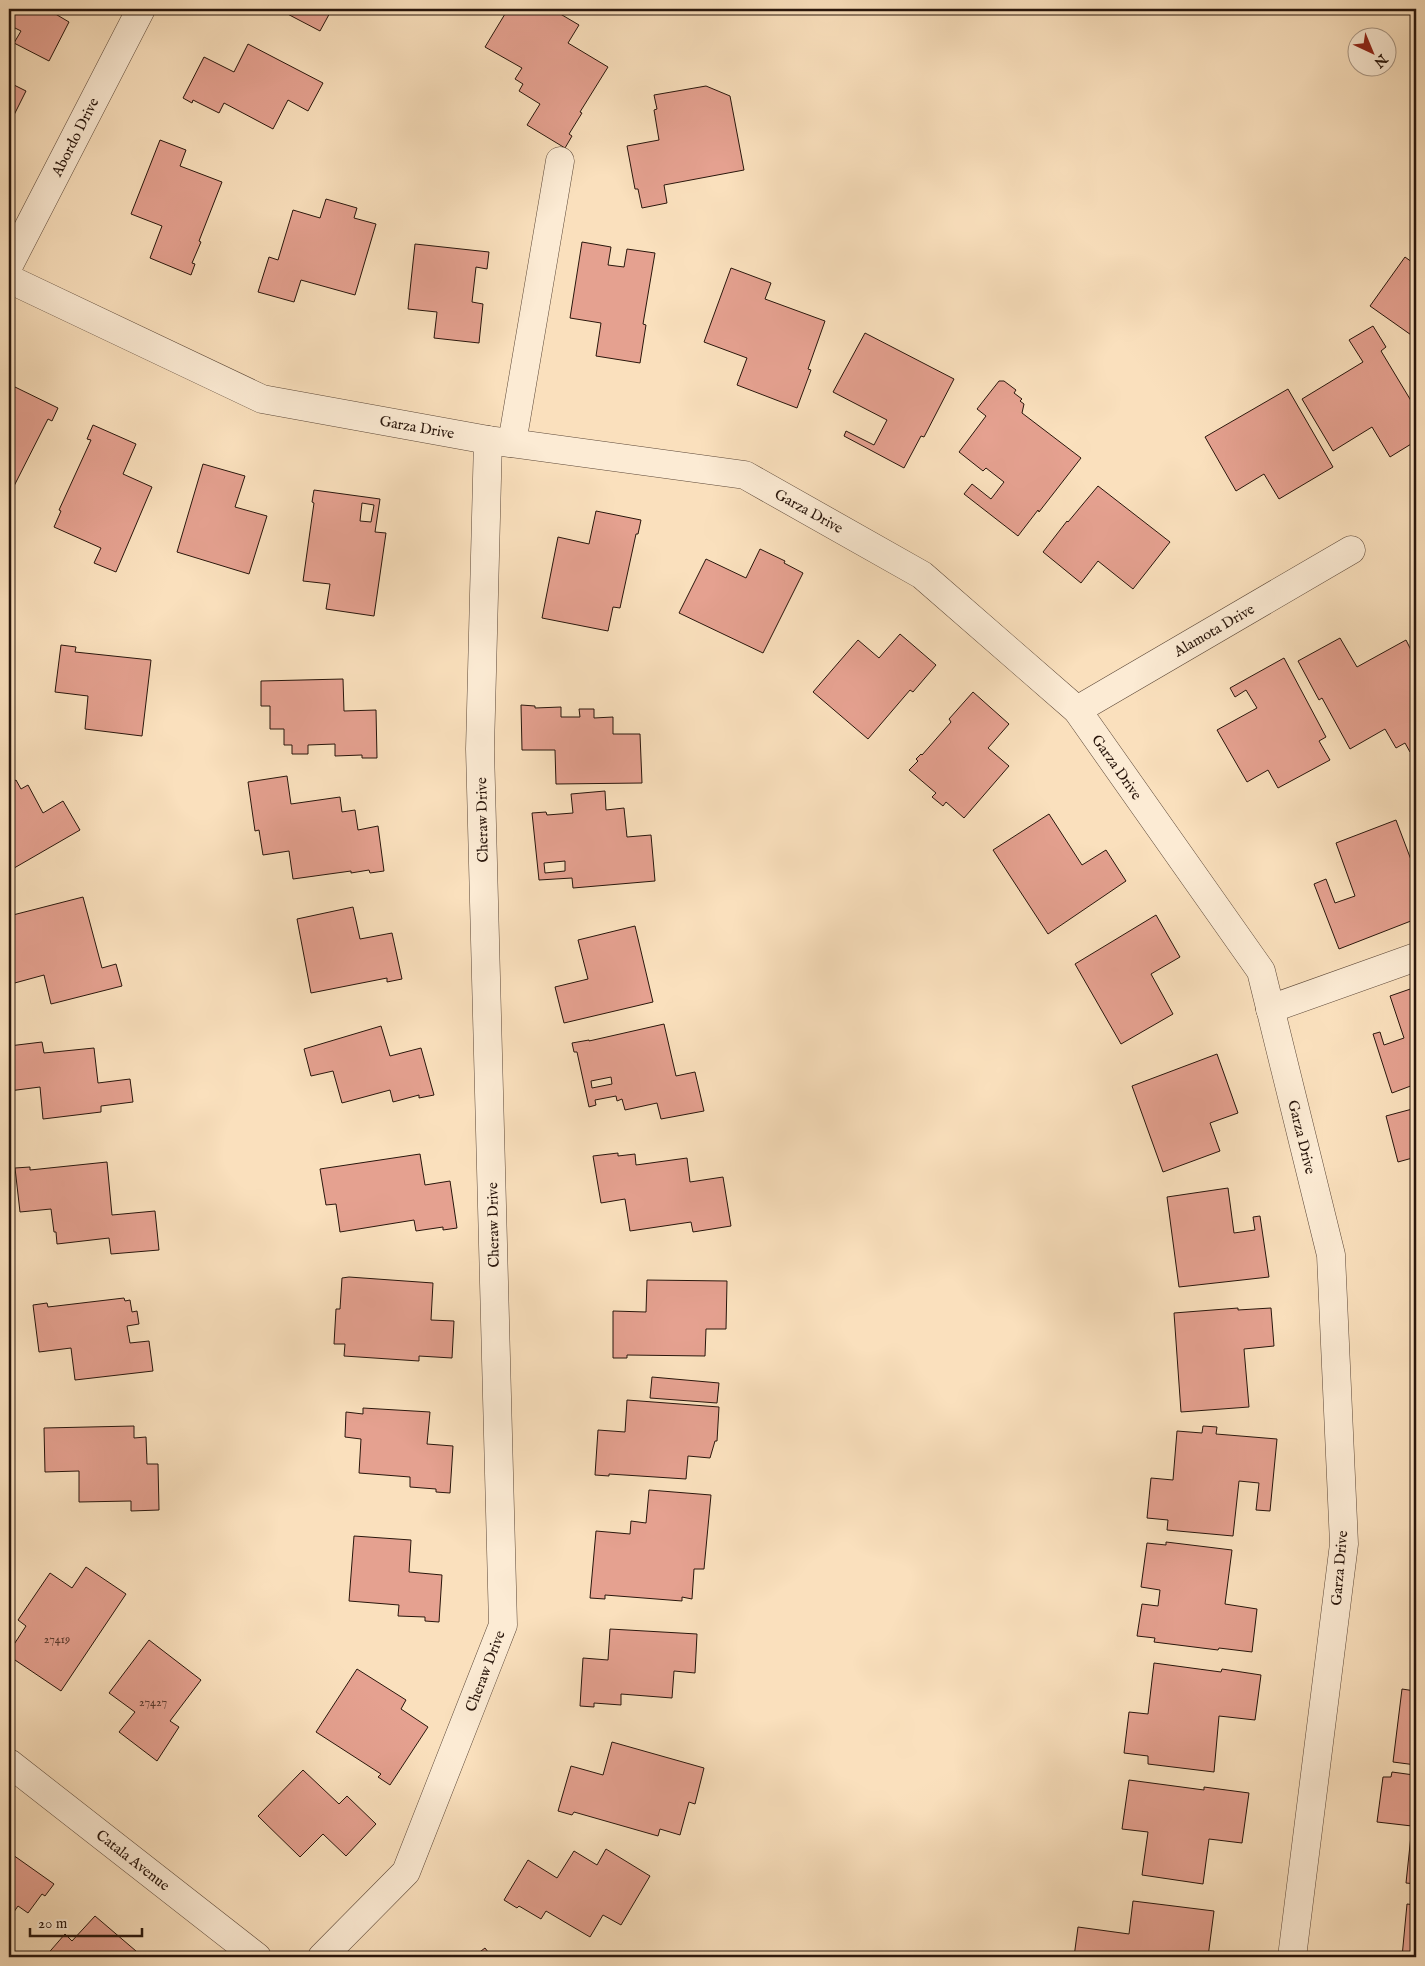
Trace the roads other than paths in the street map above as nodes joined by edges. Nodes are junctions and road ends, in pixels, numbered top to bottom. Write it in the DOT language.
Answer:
graph roads {
  1 [pos="141,9"];
  2 [pos="560,161"];
  3 [pos="9,265"];
  4 [pos="9,280"];
  5 [pos="500,442"];
  6 [pos="1351,550"];
  7 [pos="1077,710"];
  8 [pos="1416,957"];
  9 [pos="1270,1009"];
  10 [pos="9,1763"];
  11 [pos="257,1957"];
  12 [pos="322,1957"];
  13 [pos="1292,1957"];
  1 -- 3 [label="street, Abordo Drive"];
  2 -- 5 [label="street, Cheraw Drive"];
  4 -- 5 [label="street, Garza Drive"];
  5 -- 7 [label="street, Garza Drive"];
  5 -- 12 [label="street, Cheraw Drive"];
  6 -- 7 [label="street, Alamota Drive"];
  7 -- 9 [label="street, Garza Drive"];
  8 -- 9 [label="street"];
  9 -- 13 [label="street, Garza Drive"];
  10 -- 11 [label="street, Catala Avenue"];
}
